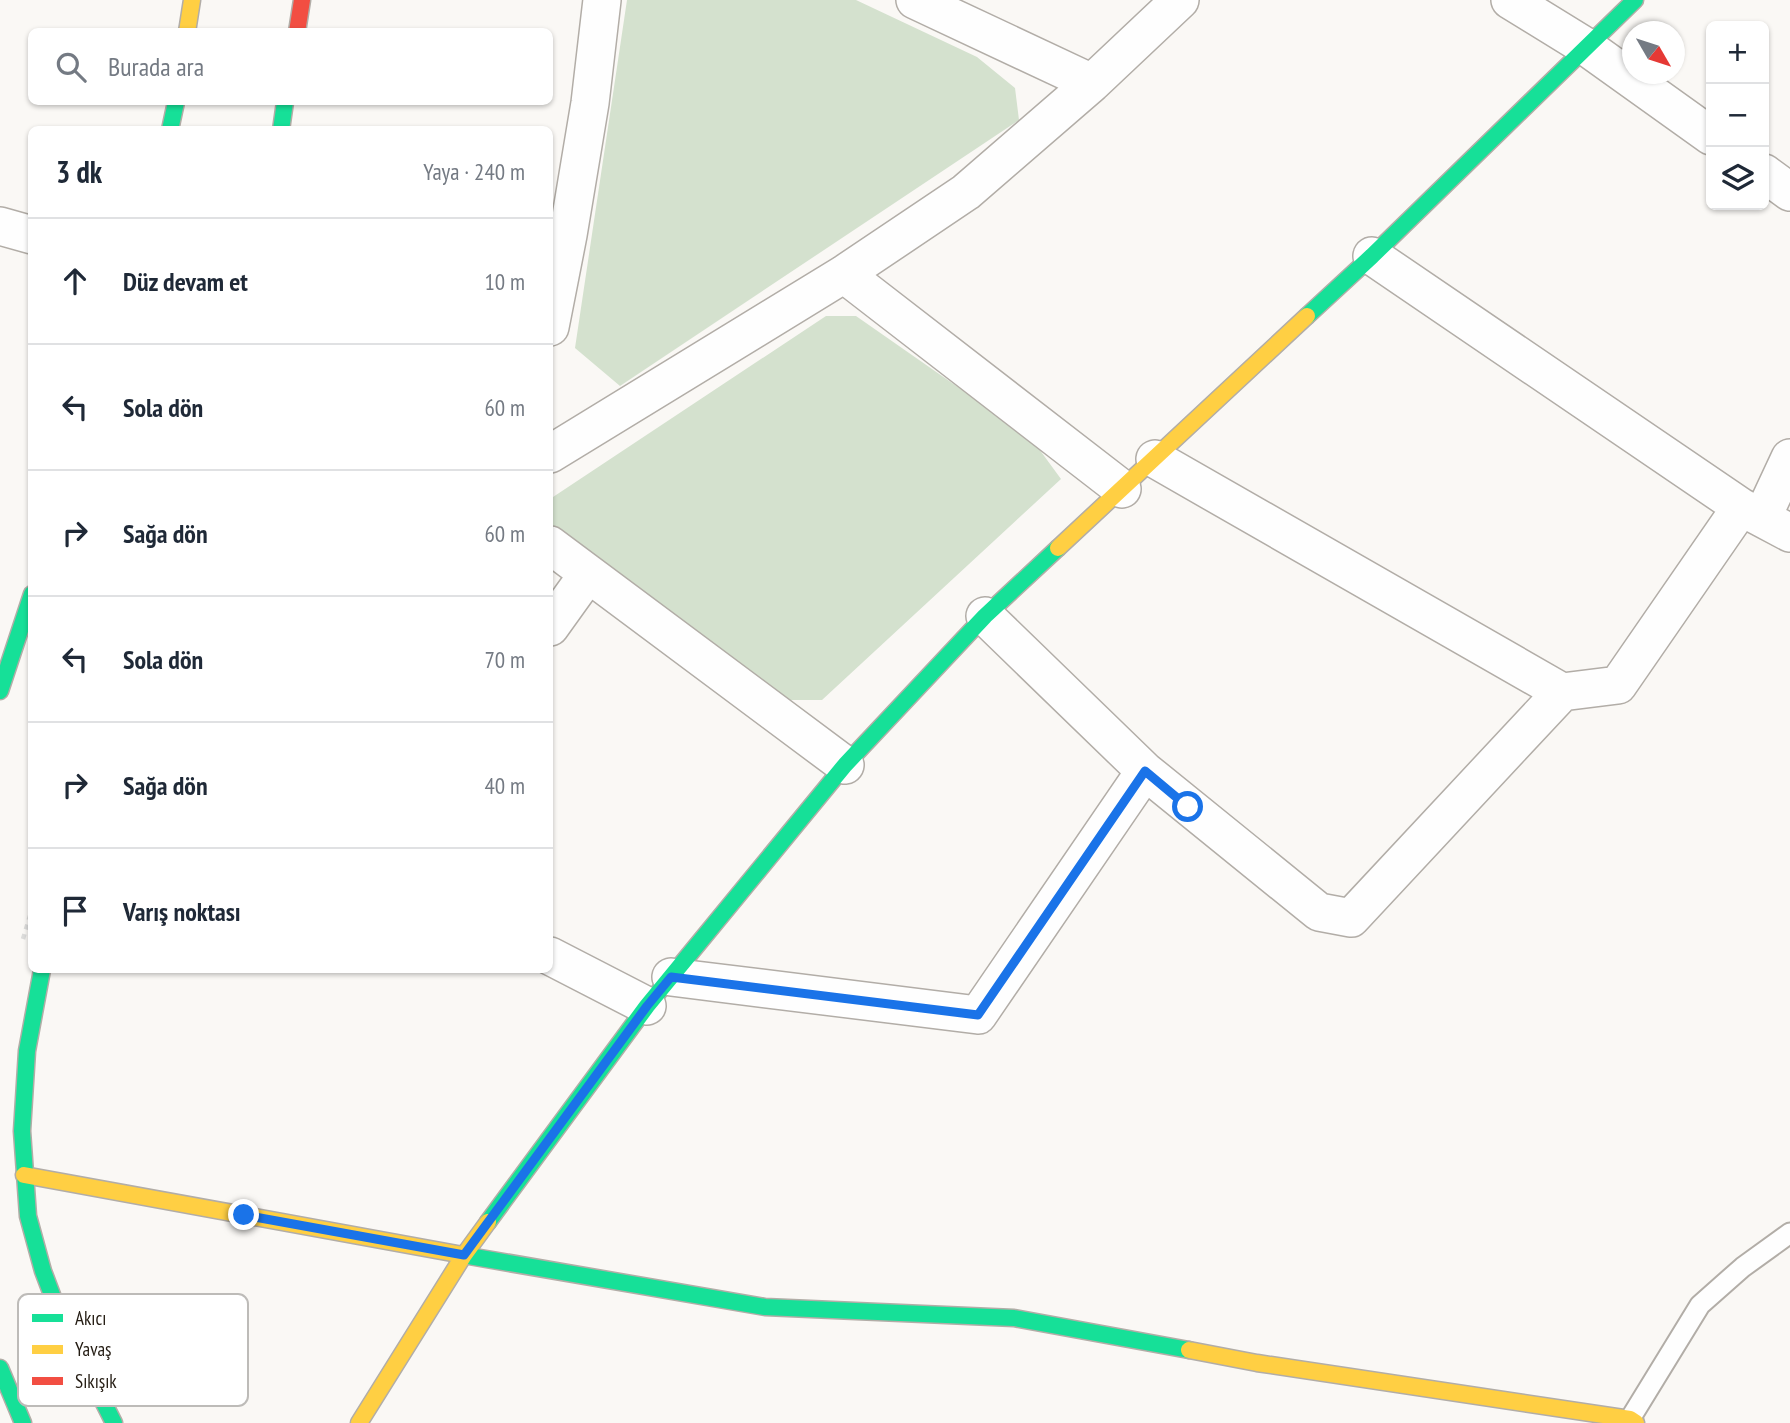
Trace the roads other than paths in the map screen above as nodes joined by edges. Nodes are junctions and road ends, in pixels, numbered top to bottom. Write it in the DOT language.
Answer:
graph roads {
  1 [pos="192,0"];
  2 [pos="302,0"];
  3 [pos="602,0"];
  4 [pos="915,0"];
  5 [pos="1180,0"];
  6 [pos="1510,0"];
  7 [pos="1635,0"];
  8 [pos="188,28"];
  9 [pos="298,28"];
  10 [pos="1588,47"];
  11 [pos="1092,83"];
  12 [pos="175,105"];
  13 [pos="285,105"];
  14 [pos="171,126"];
  15 [pos="282,126"];
  16 [pos="1706,132"];
  17 [pos="1769,177"];
  18 [pos="1790,192"];
  19 [pos="0,226"];
  20 [pos="28,234"];
  21 [pos="1372,256"];
  22 [pos="844,274"];
  23 [pos="553,312"];
  24 [pos="553,452"];
  25 [pos="1790,458"];
  26 [pos="1155,459"];
  27 [pos="1122,489"];
  28 [pos="1764,519"];
  29 [pos="553,547"];
  30 [pos="588,574"];
  31 [pos="28,606"];
  32 [pos="985,616"];
  33 [pos="553,622"];
  34 [pos="0,691"];
  35 [pos="1562,692"];
  36 [pos="845,765"];
  37 [pos="1145,771"];
  38 [pos="553,958"];
  39 [pos="41,973"];
  40 [pos="671,977"];
  41 [pos="647,1006"];
  42 [pos="24,1175"];
  43 [pos="1790,1233"];
  44 [pos="464,1255"];
  45 [pos="52,1294"];
  46 [pos="0,1368"];
  47 [pos="105,1406"];
  48 [pos="1633,1421"];
  49 [pos="23,1423"];
  50 [pos="114,1423"];
  51 [pos="359,1423"];
  1 -- 8 [label="main road"];
  2 -- 9 [label="main road"];
  3 -- 23 [label="street"];
  4 -- 11 [label="street"];
  5 -- 11 [label="street"];
  6 -- 10 [label="street"];
  7 -- 10 [label="main road"];
  10 -- 16 [label="street"];
  10 -- 21 [label="main road"];
  11 -- 22 [label="street"];
  12 -- 14 [label="main road"];
  13 -- 15 [label="main road"];
  17 -- 18 [label="street"];
  19 -- 20 [label="street"];
  21 -- 26 [label="main road"];
  21 -- 28 [label="street"];
  22 -- 24 [label="street"];
  22 -- 27 [label="street"];
  25 -- 28 [label="street"];
  26 -- 27 [label="main road"];
  26 -- 35 [label="street"];
  27 -- 32 [label="main road"];
  28 -- 35 [label="street"];
  29 -- 30 [label="street"];
  30 -- 33 [label="street"];
  30 -- 36 [label="street"];
  31 -- 34 [label="main road"];
  32 -- 36 [label="main road"];
  32 -- 37 [label="street"];
  35 -- 37 [label="street"];
  36 -- 40 [label="main road"];
  37 -- 40 [label="street"];
  38 -- 41 [label="street"];
  39 -- 42 [label="main road"];
  40 -- 41 [label="main road"];
  41 -- 44 [label="main road"];
  42 -- 44 [label="main road"];
  42 -- 45 [label="main road"];
  43 -- 48 [label="lane"];
  44 -- 48 [label="main road"];
  44 -- 51 [label="main road"];
  46 -- 49 [label="main road"];
  47 -- 50 [label="main road"];
}
